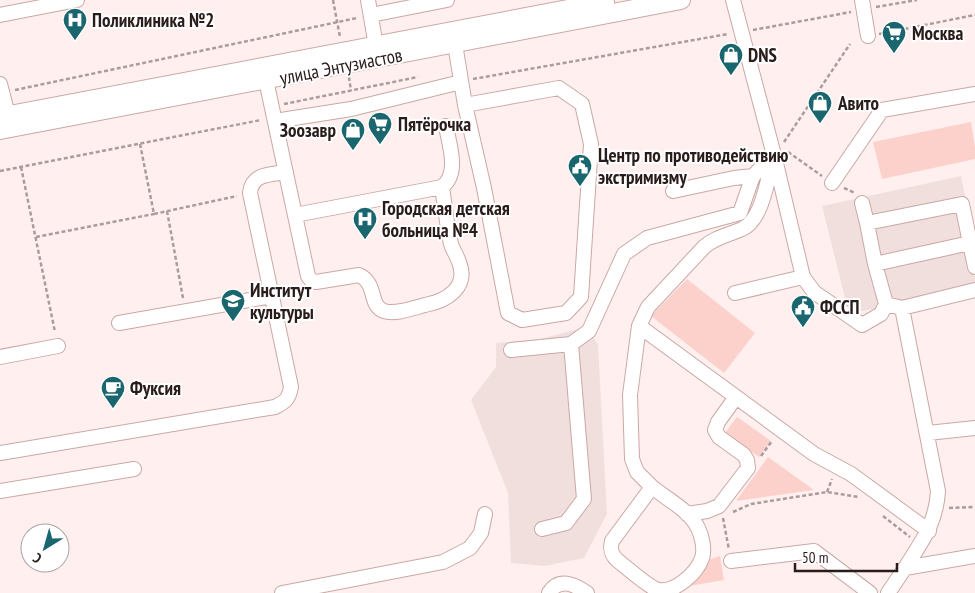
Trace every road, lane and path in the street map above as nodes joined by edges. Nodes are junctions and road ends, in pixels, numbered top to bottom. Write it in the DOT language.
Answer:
graph roads {
  1 [pos="77,0"];
  2 [pos="333,0"];
  3 [pos="368,0"];
  4 [pos="447,0"];
  5 [pos="618,0"];
  6 [pos="681,0"];
  7 [pos="733,0"];
  8 [pos="917,0"];
  9 [pos="863,5"];
  10 [pos="0,15"];
  11 [pos="371,15"];
  12 [pos="975,15"];
  13 [pos="337,22"];
  14 [pos="742,32"];
  15 [pos="868,36"];
  16 [pos="453,37"];
  17 [pos="340,38"];
  18 [pos="850,44"];
  19 [pos="377,52"];
  20 [pos="348,71"];
  21 [pos="264,74"];
  22 [pos="422,76"];
  23 [pos="461,82"];
  24 [pos="1,88"];
  25 [pos="351,91"];
  26 [pos="975,94"];
  27 [pos="465,105"];
  28 [pos="272,106"];
  29 [pos="275,121"];
  30 [pos="5,123"];
  31 [pos="446,126"];
  32 [pos="140,144"];
  33 [pos="776,150"];
  34 [pos="21,167"];
  35 [pos="0,171"];
  36 [pos="286,172"];
  37 [pos="753,176"];
  38 [pos="832,183"];
  39 [pos="442,187"];
  40 [pos="673,191"];
  41 [pos="250,193"];
  42 [pos="861,199"];
  43 [pos="167,211"];
  44 [pos="154,214"];
  45 [pos="295,215"];
  46 [pos="867,223"];
  47 [pos="36,237"];
  48 [pos="970,243"];
  49 [pos="875,264"];
  50 [pos="975,267"];
  51 [pos="803,277"];
  52 [pos="975,290"];
  53 [pos="736,293"];
  54 [pos="272,296"];
  55 [pos="886,304"];
  56 [pos="902,308"];
  57 [pos="185,311"];
  58 [pos="119,323"];
  59 [pos="639,326"];
  60 [pos="571,344"];
  61 [pos="58,346"];
  62 [pos="511,350"];
  63 [pos="0,358"];
  64 [pos="736,397"];
  65 [pos="975,428"];
  66 [pos="780,430"];
  67 [pos="928,433"];
  68 [pos="0,453"];
  69 [pos="748,464"];
  70 [pos="134,469"];
  71 [pos="652,488"];
  72 [pos="0,491"];
  73 [pos="860,498"];
  74 [pos="975,507"];
  75 [pos="937,508"];
  76 [pos="485,514"];
  77 [pos="688,514"];
  78 [pos="882,515"];
  79 [pos="542,529"];
  80 [pos="929,530"];
  81 [pos="920,545"];
  82 [pos="975,556"];
  83 [pos="731,561"];
  84 [pos="906,568"];
  85 [pos="282,593"];
  86 [pos="549,593"];
  87 [pos="587,593"];
  88 [pos="870,593"];
  89 [pos="888,593"];
  1 -- 10 [label="lane"];
  2 -- 13 [label="path"];
  3 -- 11 [label="lane"];
  4 -- 11 [label="lane"];
  5 -- 16 [label="main road, улица Энтузиастов"];
  6 -- 16 [label="main road, улица Энтузиастов"];
  7 -- 14 [label="lane"];
  8 -- 9 [label="path"];
  9 -- 14 [label="path"];
  9 -- 15 [label="lane"];
  11 -- 13 [label="path"];
  11 -- 19 [label="lane"];
  12 -- 15 [label="path"];
  13 -- 17 [label="path"];
  13 -- 24 [label="path"];
  14 -- 23 [label="path"];
  14 -- 33 [label="lane"];
  16 -- 19 [label="main road, улица Энтузиастов"];
  16 -- 23 [label="lane"];
  18 -- 33 [label="path"];
  19 -- 21 [label="main road, улица Энтузиастов"];
  20 -- 25 [label="path"];
  21 -- 28 [label="lane"];
  21 -- 30 [label="main road, улица Энтузиастов"];
  22 -- 25 [label="path"];
  23 -- 27 [label="lane"];
  23 -- 29 [label="lane"];
  24 -- 30 [label="lane"];
  25 -- 28 [label="path"];
  26 -- 38 [label="lane"];
  27 -- 27 [label="lane"];
  28 -- 29 [label="lane"];
  29 -- 32 [label="path"];
  29 -- 36 [label="lane"];
  31 -- 39 [label="lane"];
  32 -- 34 [label="path"];
  32 -- 44 [label="path"];
  33 -- 37 [label="lane"];
  33 -- 38 [label="path"];
  33 -- 51 [label="lane"];
  33 -- 59 [label="lane"];
  34 -- 35 [label="path"];
  34 -- 47 [label="path"];
  36 -- 41 [label="lane"];
  36 -- 45 [label="lane"];
  37 -- 40 [label="lane"];
  37 -- 60 [label="lane"];
  38 -- 42 [label="path"];
  39 -- 45 [label="lane"];
  39 -- 45 [label="lane"];
  41 -- 43 [label="path"];
  41 -- 54 [label="lane"];
  42 -- 46 [label="lane"];
  43 -- 44 [label="path"];
  43 -- 57 [label="path"];
  44 -- 47 [label="path"];
  46 -- 48 [label="lane"];
  46 -- 49 [label="lane"];
  47 -- 61 [label="path"];
  48 -- 49 [label="lane"];
  48 -- 50 [label="lane"];
  49 -- 55 [label="lane"];
  51 -- 53 [label="lane"];
  51 -- 55 [label="lane"];
  52 -- 56 [label="lane"];
  54 -- 57 [label="lane"];
  54 -- 68 [label="lane"];
  55 -- 56 [label="lane"];
  56 -- 67 [label="lane"];
  57 -- 58 [label="lane"];
  59 -- 64 [label="lane"];
  59 -- 71 [label="lane"];
  60 -- 62 [label="lane"];
  60 -- 79 [label="lane"];
  61 -- 63 [label="lane"];
  64 -- 66 [label="lane"];
  64 -- 69 [label="lane"];
  65 -- 67 [label="lane"];
  66 -- 69 [label="path"];
  66 -- 80 [label="lane"];
  67 -- 75 [label="lane"];
  69 -- 77 [label="lane"];
  70 -- 72 [label="lane"];
  71 -- 77 [label="lane"];
  71 -- 77 [label="lane"];
  73 -- 83 [label="path"];
  74 -- 75 [label="path"];
  75 -- 80 [label="lane"];
  76 -- 85 [label="lane"];
  78 -- 81 [label="path"];
  80 -- 81 [label="lane"];
  81 -- 84 [label="lane"];
  82 -- 84 [label="lane"];
  83 -- 88 [label="lane"];
  84 -- 89 [label="lane"];
  86 -- 87 [label="lane"];
}
